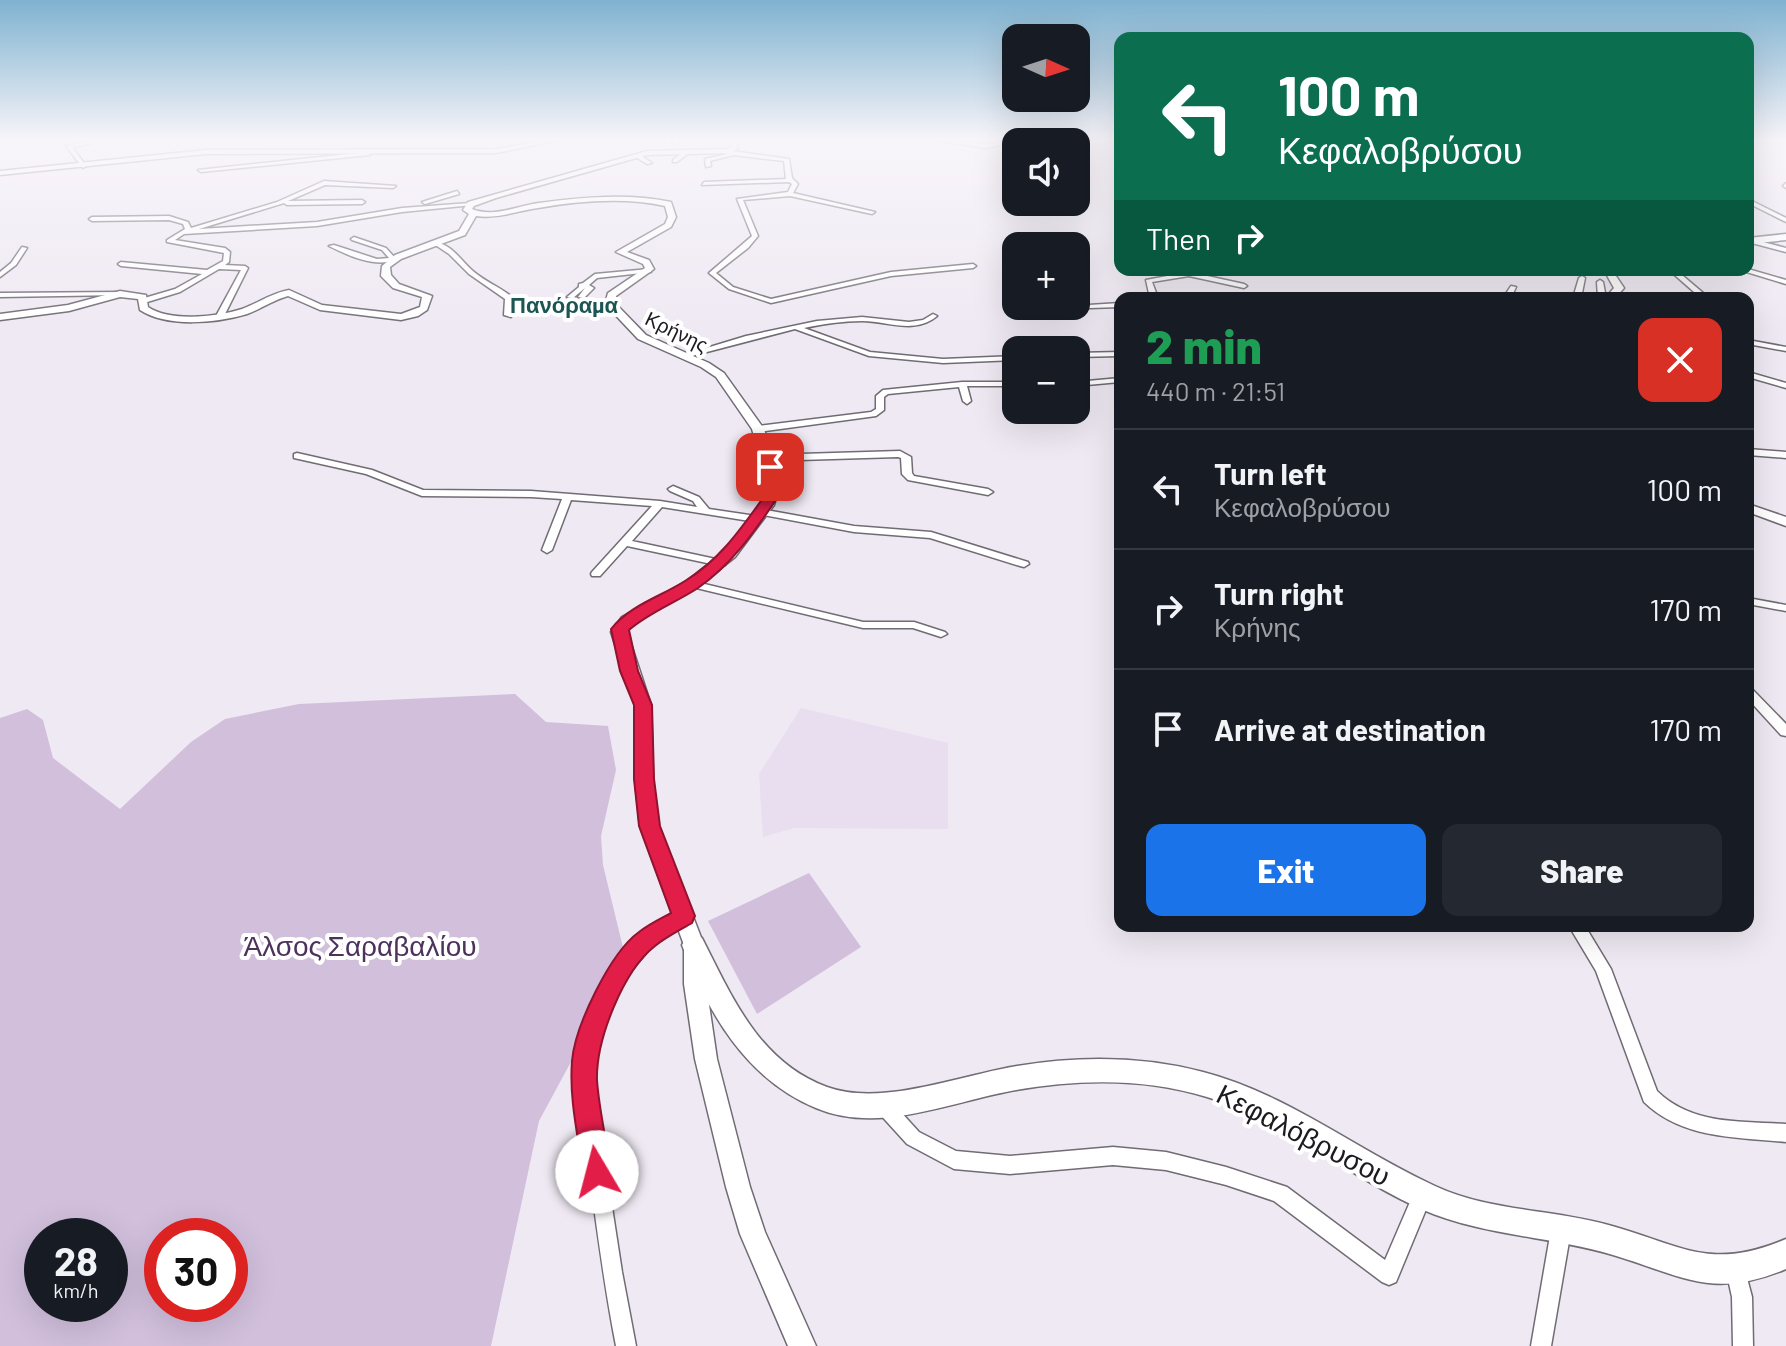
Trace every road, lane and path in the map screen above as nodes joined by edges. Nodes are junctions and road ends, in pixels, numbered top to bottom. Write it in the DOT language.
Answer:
graph roads {
  1 [pos="362,202"];
  2 [pos="431,202"];
  3 [pos="495,202"];
  4 [pos="615,202"];
  5 [pos="645,202"];
  6 [pos="741,202"];
  7 [pos="826,202"];
  8 [pos="279,203"];
  9 [pos="1754,204"];
  10 [pos="409,209"];
  11 [pos="472,209"];
  12 [pos="872,212"];
  13 [pos="92,219"];
  14 [pos="1786,220"];
  15 [pos="186,230"];
  16 [pos="1786,237"];
  17 [pos="354,239"];
  18 [pos="1754,240"];
  19 [pos="1754,242"];
  20 [pos="436,243"];
  21 [pos="332,246"];
  22 [pos="24,248"];
  23 [pos="1786,250"];
  24 [pos="392,260"];
  25 [pos="121,264"];
  26 [pos="973,266"];
  27 [pos="215,267"];
  28 [pos="649,271"];
  29 [pos="205,272"];
  30 [pos="1754,273"];
  31 [pos="0,275"];
  32 [pos="1172,276"];
  33 [pos="1192,276"];
  34 [pos="1679,276"];
  35 [pos="1744,276"];
  36 [pos="1582,278"];
  37 [pos="1600,282"];
  38 [pos="1756,282"];
  39 [pos="1786,282"];
  40 [pos="581,285"];
  41 [pos="1244,286"];
  42 [pos="1513,287"];
  43 [pos="1152,292"];
  44 [pos="1510,292"];
  45 [pos="1578,292"];
  46 [pos="1601,292"];
  47 [pos="1698,292"];
  48 [pos="120,294"];
  49 [pos="0,295"];
  50 [pos="571,297"];
  51 [pos="582,297"];
  52 [pos="144,301"];
  53 [pos="1114,305"];
  54 [pos="1090,306"];
  55 [pos="508,315"];
  56 [pos="220,316"];
  57 [pos="933,316"];
  58 [pos="0,317"];
  59 [pos="798,328"];
  60 [pos="1754,342"];
  61 [pos="1786,349"];
  62 [pos="1090,354"];
  63 [pos="1097,354"];
  64 [pos="1114,354"];
  65 [pos="684,356"];
  66 [pos="1002,359"];
  67 [pos="1114,359"];
  68 [pos="1754,376"];
  69 [pos="1114,381"];
  70 [pos="1090,383"];
  71 [pos="962,384"];
  72 [pos="1002,384"];
  73 [pos="1786,386"];
  74 [pos="967,401"];
  75 [pos="758,429"];
  76 [pos="1754,452"];
  77 [pos="1786,455"];
  78 [pos="297,456"];
  79 [pos="767,458"];
  80 [pos="673,489"];
  81 [pos="988,492"];
  82 [pos="567,498"];
  83 [pos="660,504"];
  84 [pos="1754,510"];
  85 [pos="706,511"];
  86 [pos="759,515"];
  87 [pos="1786,522"];
  88 [pos="626,543"];
  89 [pos="547,550"];
  90 [pos="721,563"];
  91 [pos="1024,564"];
  92 [pos="596,574"];
  93 [pos="692,584"];
  94 [pos="1754,602"];
  95 [pos="1786,608"];
  96 [pos="941,634"];
  97 [pos="1754,698"];
  98 [pos="1786,732"];
  99 [pos="684,916"];
  100 [pos="1581,932"];
  101 [pos="694,945"];
  102 [pos="881,1102"];
  103 [pos="1786,1133"];
  104 [pos="1423,1195"];
  105 [pos="1561,1230"];
  106 [pos="1786,1254"];
  107 [pos="1736,1270"];
  108 [pos="626,1346"];
  109 [pos="802,1346"];
  110 [pos="1541,1346"];
  111 [pos="1743,1346"];
  1 -- 8 [label="street"];
  2 -- 10 [label="street"];
  3 -- 11 [label="street"];
  4 -- 11 [label="street, Κρήνης"];
  5 -- 28 [label="street, Κρήνης"];
  6 -- 26 [label="street"];
  7 -- 12 [label="street"];
  8 -- 15 [label="street"];
  9 -- 14 [label="street"];
  10 -- 11 [label="street"];
  10 -- 15 [label="street"];
  11 -- 20 [label="street"];
  13 -- 15 [label="street"];
  15 -- 27 [label="street"];
  16 -- 18 [label="street"];
  17 -- 24 [label="street"];
  19 -- 23 [label="street"];
  20 -- 24 [label="street"];
  20 -- 55 [label="street"];
  21 -- 24 [label="street"];
  22 -- 31 [label="street"];
  24 -- 56 [label="street"];
  25 -- 29 [label="street"];
  27 -- 29 [label="street"];
  27 -- 56 [label="street"];
  28 -- 40 [label="street"];
  28 -- 65 [label="street, Κρήνης"];
  29 -- 52 [label="street"];
  30 -- 39 [label="street"];
  32 -- 43 [label="street"];
  33 -- 41 [label="street"];
  34 -- 47 [label="street"];
  35 -- 38 [label="street"];
  36 -- 45 [label="street"];
  37 -- 46 [label="street"];
  40 -- 50 [label="street"];
  40 -- 51 [label="street"];
  42 -- 44 [label="street"];
  48 -- 49 [label="street"];
  48 -- 52 [label="street"];
  48 -- 58 [label="street"];
  52 -- 56 [label="street"];
  53 -- 54 [label="street"];
  57 -- 59 [label="street"];
  59 -- 65 [label="street"];
  59 -- 66 [label="street"];
  60 -- 61 [label="street"];
  62 -- 63 [label="street"];
  63 -- 64 [label="street"];
  63 -- 67 [label="street"];
  65 -- 75 [label="street, Κρήνης"];
  68 -- 73 [label="street"];
  69 -- 70 [label="street"];
  71 -- 72 [label="street"];
  71 -- 74 [label="street"];
  71 -- 75 [label="street"];
  75 -- 79 [label="street, Κρήνης"];
  76 -- 77 [label="street"];
  78 -- 82 [label="street"];
  79 -- 81 [label="street"];
  79 -- 86 [label="street, Κρήνης"];
  80 -- 85 [label="street"];
  82 -- 83 [label="street"];
  82 -- 89 [label="street"];
  83 -- 85 [label="street"];
  83 -- 88 [label="street"];
  84 -- 87 [label="street"];
  85 -- 86 [label="street"];
  86 -- 90 [label="street, Κρήνης"];
  86 -- 91 [label="street"];
  88 -- 90 [label="street"];
  88 -- 92 [label="street"];
  90 -- 93 [label="street, Κρήνης"];
  93 -- 96 [label="street"];
  93 -- 99 [label="street, Κρήνης"];
  94 -- 95 [label="street"];
  97 -- 98 [label="street"];
  99 -- 101 [label="street"];
  99 -- 108 [label="street"];
  100 -- 103 [label="street"];
  101 -- 102 [label="main road, Κεφαλόβρυσου"];
  101 -- 109 [label="street"];
  102 -- 104 [label="main road, Κεφαλόβρυσου"];
  102 -- 104 [label="street"];
  104 -- 105 [label="main road, Κεφαλόβρυσου"];
  105 -- 107 [label="main road, Κεφαλόβρυσου"];
  105 -- 110 [label="street"];
  106 -- 107 [label="main road, Κεφαλόβρυσου"];
  107 -- 111 [label="street"];
}
